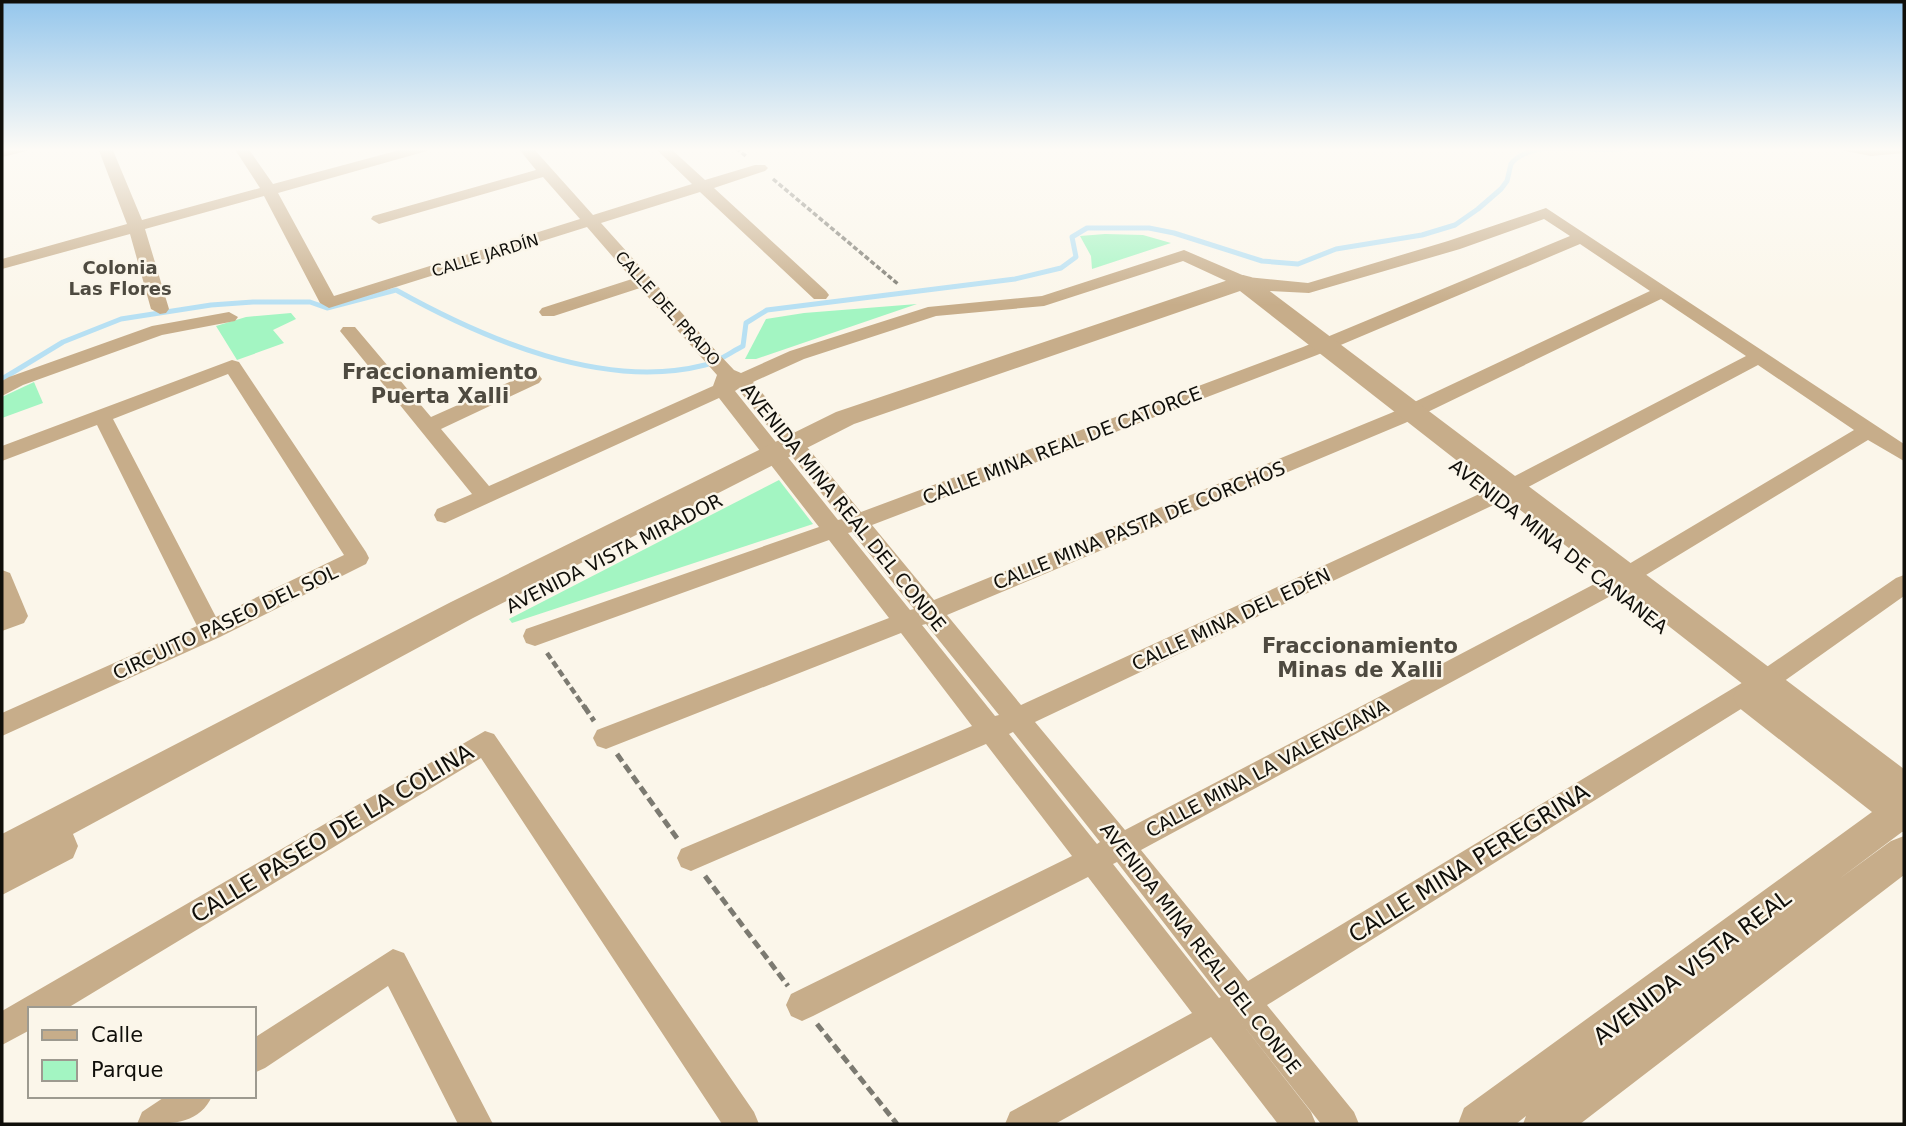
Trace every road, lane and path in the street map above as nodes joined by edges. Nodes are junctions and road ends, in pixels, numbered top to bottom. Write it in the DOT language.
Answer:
graph roads {
  1 [pos="126,201"];
  2 [pos="227,201"];
  3 [pos="274,201"];
  4 [pos="444,201"];
  5 [pos="571,201"];
  6 [pos="659,201"];
  7 [pos="719,201"];
  8 [pos="799,201"];
  9 [pos="379,219"];
  10 [pos="592,223"];
  11 [pos="136,226"];
  12 [pos="1582,237"];
  13 [pos="2,264"];
  14 [pos="643,281"];
  15 [pos="898,284"];
  16 [pos="1242,286"];
  17 [pos="1663,291"];
  18 [pos="820,295"];
  19 [pos="160,309"];
  20 [pos="548,312"];
  21 [pos="229,317"];
  22 [pos="349,331"];
  23 [pos="1318,348"];
  24 [pos="1760,356"];
  25 [pos="725,374"];
  26 [pos="531,379"];
  27 [pos="2,390"];
  28 [pos="1406,415"];
  29 [pos="102,416"];
  30 [pos="429,426"];
  31 [pos="1869,430"];
  32 [pos="2,454"];
  33 [pos="1904,454"];
  34 [pos="788,455"];
  35 [pos="1504,491"];
  36 [pos="485,496"];
  37 [pos="445,515"];
  38 [pos="845,526"];
  39 [pos="2,579"];
  40 [pos="1618,581"];
  41 [pos="1904,584"];
  42 [pos="918,617"];
  43 [pos="2,622"];
  44 [pos="211,630"];
  45 [pos="535,636"];
  46 [pos="1755,687"];
  47 [pos="1016,719"];
  48 [pos="2,725"];
  49 [pos="990,730"];
  50 [pos="606,738"];
  51 [pos="167,777"];
  52 [pos="1903,807"];
  53 [pos="1121,846"];
  54 [pos="2,853"];
  55 [pos="1904,853"];
  56 [pos="691,858"];
  57 [pos="1093,859"];
  58 [pos="2,877"];
  59 [pos="1688,993"];
  60 [pos="1243,1002"];
  61 [pos="802,1005"];
  62 [pos="39,1007"];
  63 [pos="28,1013"];
  64 [pos="1216,1017"];
  65 [pos="2,1029"];
  66 [pos="256,1056"];
  67 [pos="192,1098"];
  68 [pos="154,1124"];
  69 [pos="476,1124"];
  70 [pos="742,1124"];
  71 [pos="1022,1124"];
  72 [pos="1299,1124"];
  73 [pos="1342,1124"];
  74 [pos="1480,1124"];
  75 [pos="1545,1124"];
  1 -- 11 [label="street"];
  2 -- 11 [label="street"];
  3 -- 10 [label="street, CALLE JARDÍN"];
  4 -- 9 [label="street"];
  5 -- 10 [label="street, CALLE DEL PRADO"];
  6 -- 10 [label="street, CALLE JARDÍN"];
  7 -- 18 [label="street"];
  8 -- 15 [label="path"];
  10 -- 14 [label="street, CALLE DEL PRADO"];
  11 -- 13 [label="street"];
  11 -- 19 [label="street"];
  12 -- 16 [label="street"];
  12 -- 17 [label="street"];
  12 -- 23 [label="street, CALLE MINA REAL DE CATORCE"];
  14 -- 20 [label="street"];
  14 -- 25 [label="street, CALLE DEL PRADO"];
  16 -- 23 [label="street, AVENIDA MINA DE CANANEA"];
  16 -- 25 [label="street, AVENIDA MINA DE CANANEA"];
  16 -- 34 [label="street, AVENIDA VISTA MIRADOR"];
  17 -- 24 [label="street"];
  17 -- 28 [label="street, CALLE MINA PASTA DE CORCHOS"];
  21 -- 27 [label="street"];
  22 -- 30 [label="street"];
  23 -- 28 [label="street, AVENIDA MINA DE CANANEA"];
  23 -- 38 [label="street, CALLE MINA REAL DE CATORCE"];
  24 -- 31 [label="street"];
  24 -- 35 [label="street, CALLE MINA DEL EDÉN"];
  25 -- 34 [label="street, AVENIDA MINA REAL DEL CONDE"];
  25 -- 36 [label="street"];
  26 -- 30 [label="street"];
  28 -- 35 [label="street, AVENIDA MINA DE CANANEA"];
  28 -- 42 [label="street, CALLE MINA PASTA DE CORCHOS"];
  29 -- 32 [label="street, CIRCUITO PASEO DEL SOL"];
  29 -- 44 [label="street"];
  29 -- 44 [label="street, CIRCUITO PASEO DEL SOL"];
  30 -- 36 [label="street"];
  31 -- 33 [label="street"];
  31 -- 40 [label="street, CALLE MINA LA VALENCIANA"];
  34 -- 38 [label="street, AVENIDA MINA REAL DEL CONDE"];
  34 -- 51 [label="street, AVENIDA VISTA MIRADOR"];
  35 -- 40 [label="street, AVENIDA MINA DE CANANEA"];
  35 -- 47 [label="street, CALLE MINA DEL EDÉN"];
  36 -- 37 [label="street"];
  38 -- 42 [label="street, AVENIDA MINA REAL DEL CONDE"];
  38 -- 45 [label="street, CALLE MINA REAL DE CATORCE"];
  39 -- 43 [label="street"];
  40 -- 46 [label="street, AVENIDA MINA DE CANANEA"];
  40 -- 53 [label="street, CALLE MINA LA VALENCIANA"];
  41 -- 46 [label="street, CALLE MINA PEREGRINA"];
  42 -- 47 [label="street, AVENIDA MINA REAL DEL CONDE"];
  42 -- 49 [label="street, AVENIDA MINA REAL DEL CONDE"];
  42 -- 50 [label="street, CALLE MINA PASTA DE CORCHOS"];
  44 -- 48 [label="street, CIRCUITO PASEO DEL SOL"];
  46 -- 52 [label="street, AVENIDA MINA DE CANANEA"];
  46 -- 60 [label="street, CALLE MINA PEREGRINA"];
  47 -- 49 [label="street, CALLE MINA DEL EDÉN"];
  47 -- 53 [label="street, AVENIDA MINA REAL DEL CONDE"];
  49 -- 56 [label="street, CALLE MINA DEL EDÉN"];
  49 -- 57 [label="street, AVENIDA MINA REAL DEL CONDE"];
  51 -- 54 [label="street, AVENIDA VISTA MIRADOR"];
  51 -- 58 [label="street, AVENIDA VISTA MIRADOR"];
  52 -- 59 [label="street, AVENIDA VISTA REAL"];
  53 -- 57 [label="street, CALLE MINA LA VALENCIANA"];
  53 -- 60 [label="street, AVENIDA MINA REAL DEL CONDE"];
  55 -- 59 [label="street, AVENIDA VISTA REAL"];
  57 -- 61 [label="street, CALLE MINA LA VALENCIANA"];
  57 -- 64 [label="street, AVENIDA MINA REAL DEL CONDE"];
  59 -- 74 [label="street, AVENIDA VISTA REAL"];
  59 -- 75 [label="street, AVENIDA VISTA REAL"];
  60 -- 64 [label="street, CALLE MINA PEREGRINA"];
  60 -- 73 [label="street, AVENIDA MINA REAL DEL CONDE"];
  62 -- 70 [label="street, CALLE PASEO DE LA COLINA"];
  63 -- 65 [label="street"];
  64 -- 71 [label="street, CALLE MINA PEREGRINA"];
  64 -- 72 [label="street, AVENIDA MINA REAL DEL CONDE"];
  66 -- 69 [label="street"];
  67 -- 68 [label="street"];
}
